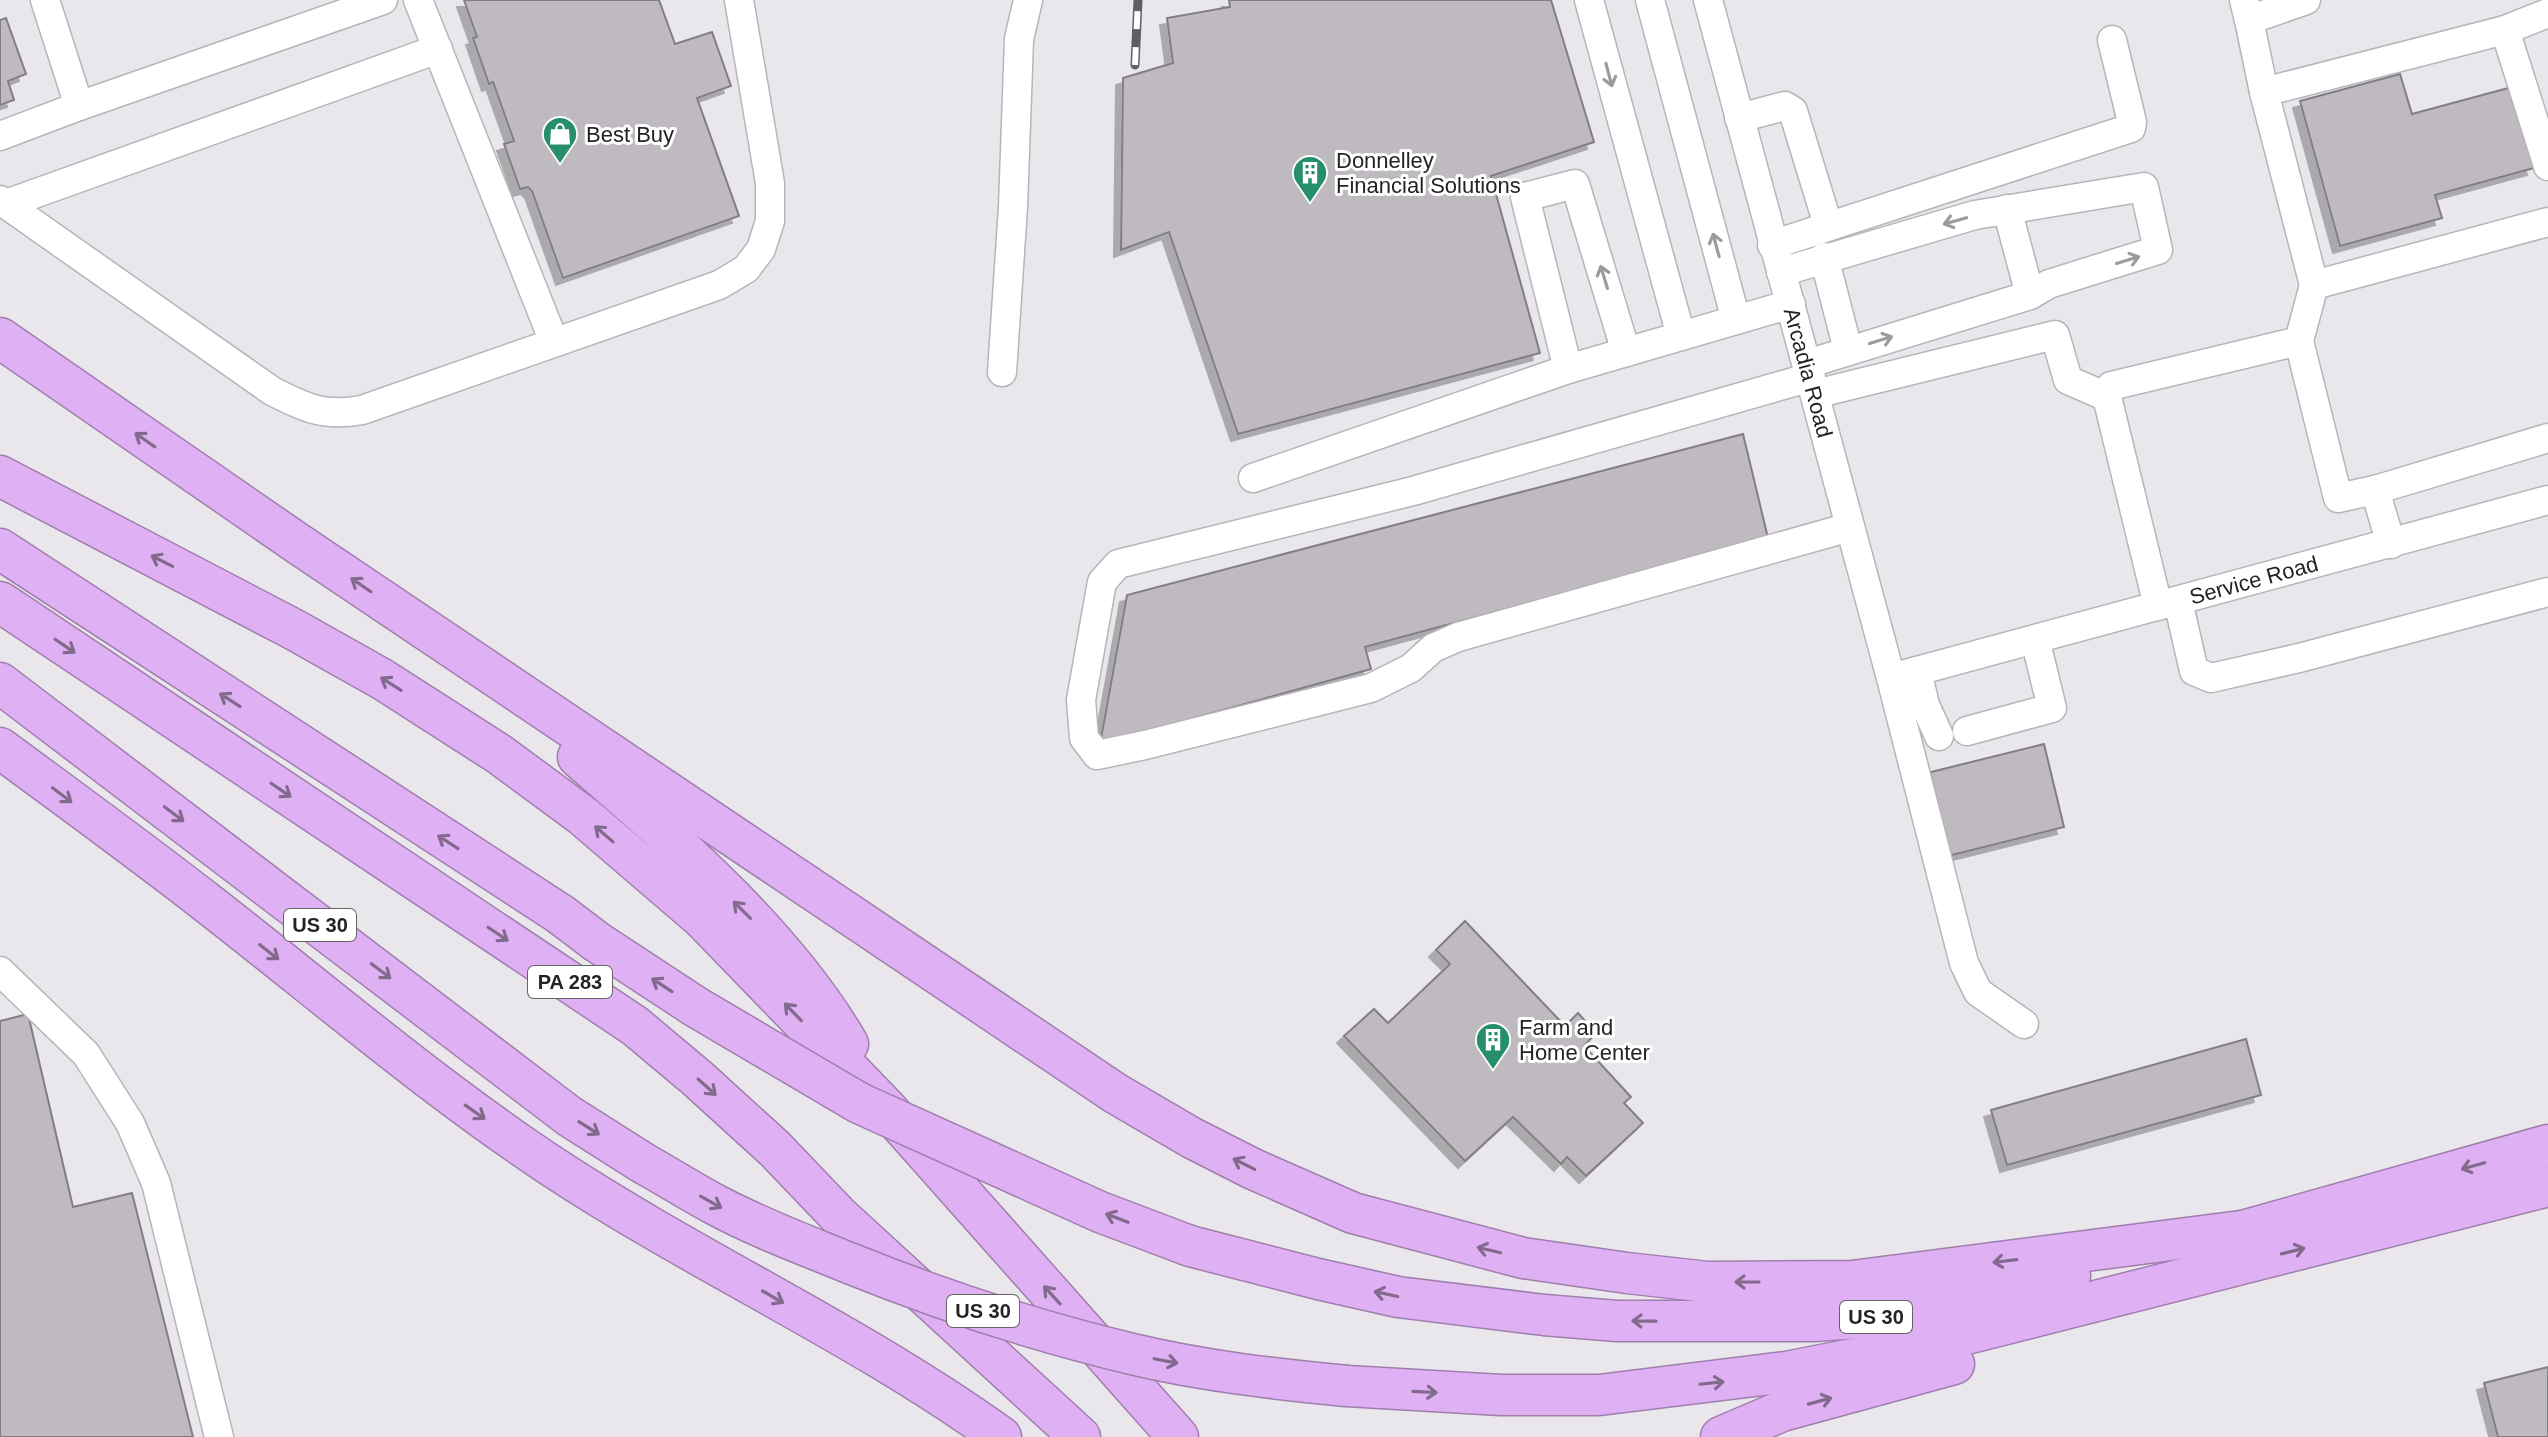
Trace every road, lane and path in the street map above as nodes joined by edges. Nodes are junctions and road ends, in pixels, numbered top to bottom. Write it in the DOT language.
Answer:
graph roads {
  1 [pos="45,0"];
  2 [pos="383,0"];
  3 [pos="418,0"];
  4 [pos="739,0"];
  5 [pos="1028,0"];
  6 [pos="1589,0"];
  7 [pos="1650,0"];
  8 [pos="1708,0"];
  9 [pos="2306,0"];
  10 [pos="2247,10"];
  11 [pos="2524,16"];
  12 [pos="2112,40"];
  13 [pos="438,49"];
  14 [pos="2264,92"];
  15 [pos="79,106"];
  16 [pos="1739,118"];
  17 [pos="0,136"];
  18 [pos="2548,166"];
  19 [pos="3,202"];
  20 [pos="2007,209"];
  21 [pos="2548,222"];
  22 [pos="1828,225"];
  23 [pos="1824,257"];
  24 [pos="1776,258"];
  25 [pos="2314,285"];
  26 [pos="2030,295"];
  27 [pos="1791,304"];
  28 [pos="1736,320"];
  29 [pos="1681,336"];
  30 [pos="0,338"];
  31 [pos="2299,341"];
  32 [pos="554,342"];
  33 [pos="1848,350"];
  34 [pos="1626,352"];
  35 [pos="1568,369"];
  36 [pos="1002,372"];
  37 [pos="1811,378"];
  38 [pos="2107,397"];
  39 [pos="2548,438"];
  40 [pos="0,476"];
  41 [pos="1253,478"];
  42 [pos="2375,490"];
  43 [pos="2548,500"];
  44 [pos="1850,527"];
  45 [pos="2391,544"];
  46 [pos="0,549"];
  47 [pos="2548,592"];
  48 [pos="0,602"];
  49 [pos="2168,604"];
  50 [pos="2035,639"];
  51 [pos="448,644"];
  52 [pos="1904,674"];
  53 [pos="0,683"];
  54 [pos="1967,731"];
  55 [pos="1939,736"];
  56 [pos="0,748"];
  57 [pos="0,971"];
  58 [pos="2024,1024"];
  59 [pos="886,1108"];
  60 [pos="2548,1145"];
  61 [pos="2548,1186"];
  62 [pos="2249,1230"];
  63 [pos="2232,1266"];
  64 [pos="219,1437"];
  65 [pos="1001,1437"];
  66 [pos="1080,1437"];
  67 [pos="1178,1437"];
  68 [pos="1721,1437"];
  1 -- 15 [label="street"];
  2 -- 15 [label="street"];
  3 -- 13 [label="street"];
  4 -- 32 [label="street"];
  5 -- 36 [label="street"];
  6 -- 29 [label="street, one-way"];
  28 -- 7 [label="street, one-way"];
  8 -- 16 [label="street, Arcadia Road"];
  9 -- 10 [label="street"];
  10 -- 14 [label="street"];
  11 -- 14 [label="street"];
  11 -- 18 [label="street"];
  12 -- 22 [label="street"];
  13 -- 19 [label="street"];
  13 -- 32 [label="street"];
  14 -- 25 [label="street"];
  15 -- 17 [label="street"];
  16 -- 22 [label="street"];
  16 -- 24 [label="street, Arcadia Road"];
  19 -- 32 [label="street"];
  20 -- 23 [label="street, one-way"];
  20 -- 26 [label="street"];
  26 -- 20 [label="street, one-way"];
  21 -- 25 [label="street"];
  22 -- 24 [label="street"];
  23 -- 24 [label="street"];
  23 -- 33 [label="street"];
  24 -- 27 [label="street, Arcadia Road"];
  25 -- 31 [label="street"];
  33 -- 26 [label="street, one-way"];
  27 -- 28 [label="street"];
  27 -- 37 [label="street, Arcadia Road"];
  28 -- 29 [label="street"];
  29 -- 34 [label="street"];
  51 -- 30 [label="highway, one-way"];
  31 -- 38 [label="street"];
  31 -- 42 [label="street"];
  33 -- 37 [label="street"];
  34 -- 35 [label="street"];
  34 -- 35 [label="street, one-way"];
  35 -- 41 [label="street"];
  37 -- 38 [label="street"];
  37 -- 44 [label="street, Arcadia Road"];
  37 -- 44 [label="street"];
  38 -- 49 [label="street"];
  39 -- 42 [label="street"];
  59 -- 40 [label="highway, one-way"];
  42 -- 45 [label="street"];
  43 -- 45 [label="street, Service Road"];
  44 -- 52 [label="street, Arcadia Road"];
  45 -- 49 [label="street, Service Road"];
  62 -- 46 [label="highway, US 30, one-way, bridge"];
  47 -- 49 [label="street"];
  48 -- 66 [label="highway, PA 283, one-way"];
  49 -- 50 [label="street, Service Road"];
  50 -- 52 [label="street, Service Road"];
  50 -- 54 [label="street"];
  59 -- 51 [label="highway, one-way"];
  62 -- 51 [label="highway, one-way"];
  52 -- 55 [label="street"];
  52 -- 58 [label="street"];
  53 -- 63 [label="highway, US 30, one-way, bridge"];
  56 -- 65 [label="highway, one-way"];
  57 -- 64 [label="street"];
  67 -- 59 [label="highway, one-way"];
  60 -- 62 [label="highway, US 30, one-way"];
  63 -- 61 [label="highway, US 30, one-way"];
  68 -- 63 [label="highway, one-way"];
}
